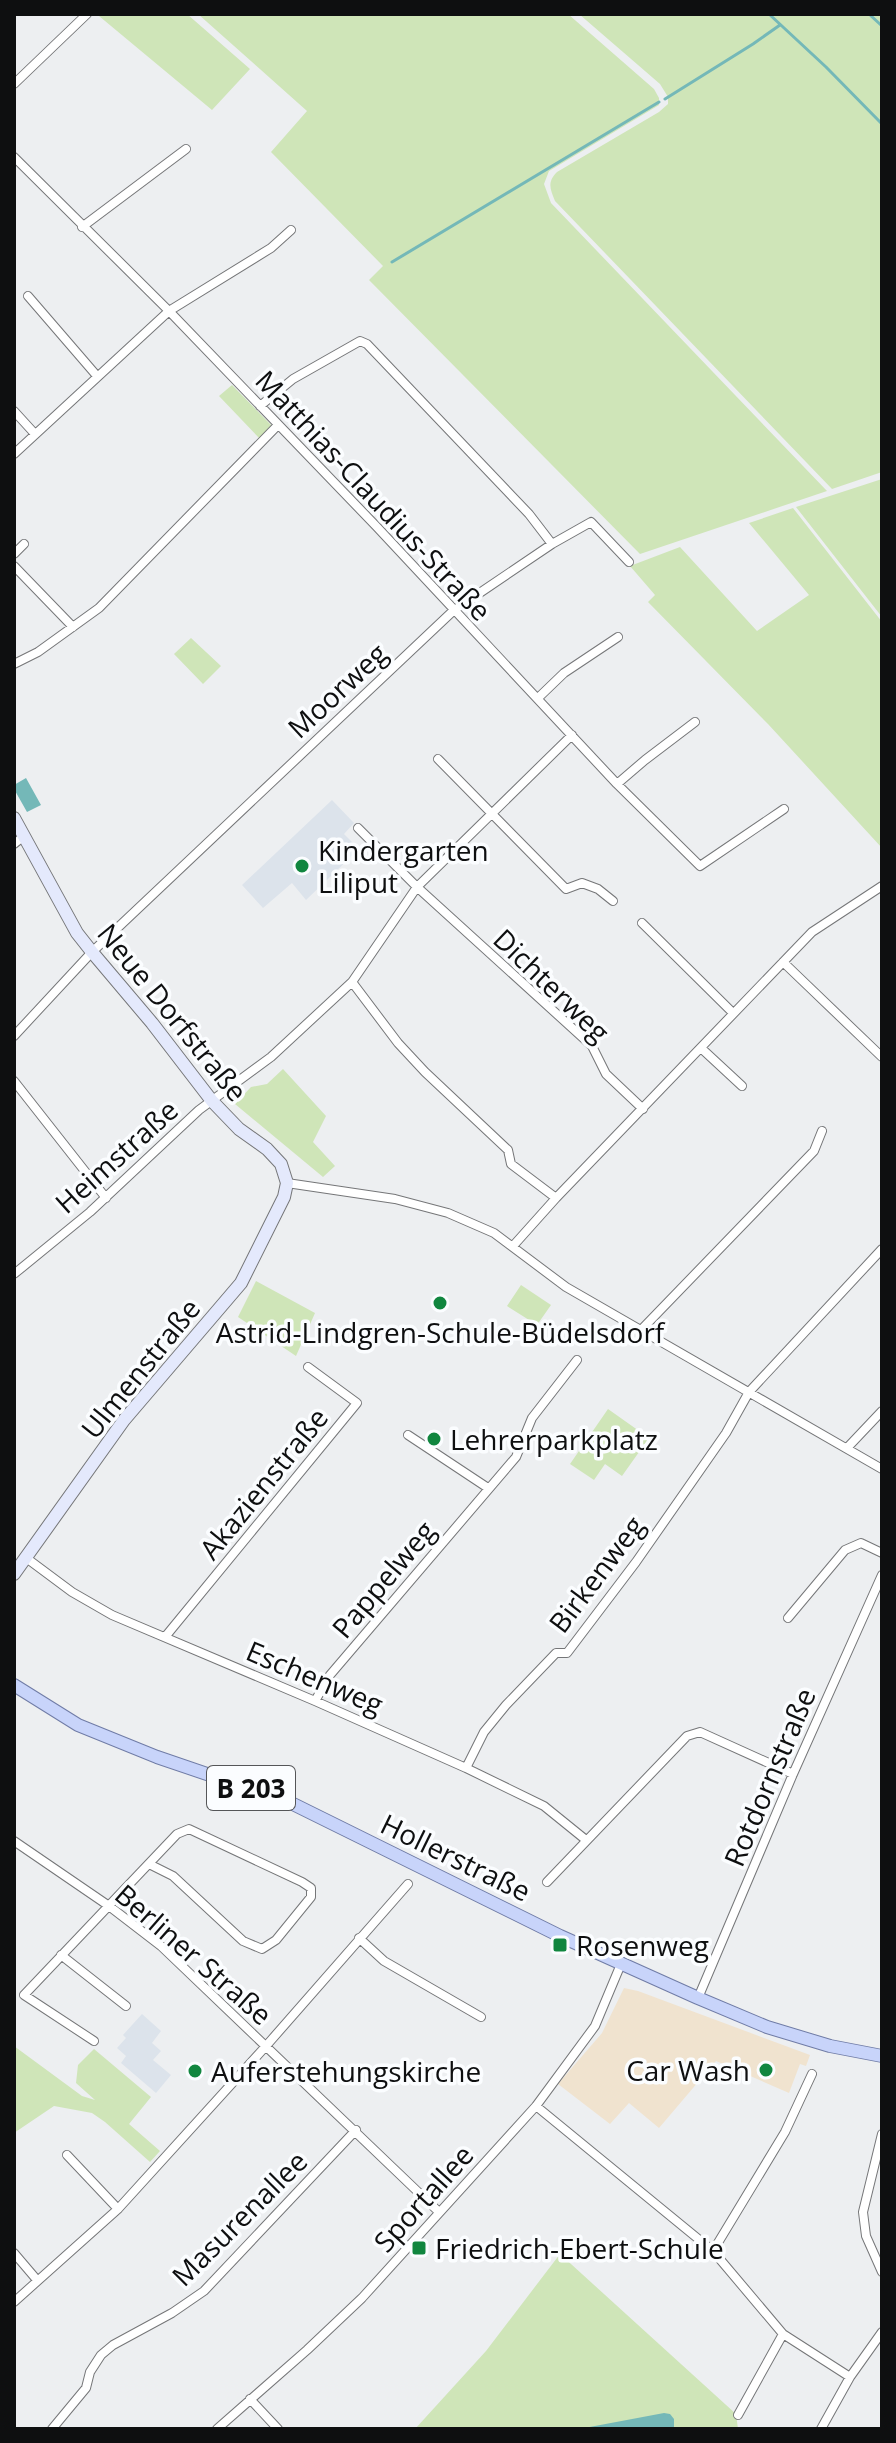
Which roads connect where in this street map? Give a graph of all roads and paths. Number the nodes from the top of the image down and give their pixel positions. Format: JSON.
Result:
{"nodes":[{"id":1,"x":87,"y":14,"type":"edge"},
{"id":2,"x":14,"y":84,"type":"edge"},
{"id":3,"x":186,"y":149,"type":"dead end"},
{"id":4,"x":14,"y":157,"type":"edge"},
{"id":5,"x":82,"y":227,"type":"junction"},
{"id":6,"x":291,"y":230,"type":"dead end"},
{"id":7,"x":28,"y":296,"type":"dead end"},
{"id":8,"x":169,"y":311,"type":"junction"},
{"id":9,"x":97,"y":376,"type":"junction"},
{"id":10,"x":260,"y":406,"type":"junction"},
{"id":11,"x":14,"y":411,"type":"edge"},
{"id":12,"x":278,"y":425,"type":"junction"},
{"id":13,"x":35,"y":434,"type":"junction"},
{"id":14,"x":14,"y":454,"type":"edge"},
{"id":15,"x":24,"y":544,"type":"dead end"},
{"id":16,"x":552,"y":544,"type":"junction"},
{"id":17,"x":14,"y":554,"type":"edge"},
{"id":18,"x":629,"y":562,"type":"dead end"},
{"id":19,"x":14,"y":566,"type":"edge"},
{"id":20,"x":453,"y":611,"type":"junction"},
{"id":21,"x":73,"y":627,"type":"junction"},
{"id":22,"x":618,"y":637,"type":"dead end"},
{"id":23,"x":14,"y":664,"type":"edge"},
{"id":24,"x":538,"y":698,"type":"junction"},
{"id":25,"x":695,"y":722,"type":"dead end"},
{"id":26,"x":572,"y":735,"type":"junction"},
{"id":27,"x":438,"y":759,"type":"dead end"},
{"id":28,"x":617,"y":784,"type":"junction"},
{"id":29,"x":784,"y":809,"type":"dead end"},
{"id":30,"x":491,"y":813,"type":"junction"},
{"id":31,"x":14,"y":818,"type":"edge"},
{"id":32,"x":358,"y":828,"type":"dead end"},
{"id":33,"x":19,"y":840,"type":"edge"},
{"id":34,"x":882,"y":886,"type":"edge"},
{"id":35,"x":417,"y":887,"type":"junction"},
{"id":36,"x":613,"y":901,"type":"dead end"},
{"id":37,"x":642,"y":923,"type":"dead end"},
{"id":38,"x":92,"y":952,"type":"junction"},
{"id":39,"x":783,"y":962,"type":"junction"},
{"id":40,"x":352,"y":982,"type":"junction"},
{"id":41,"x":733,"y":1013,"type":"junction"},
{"id":42,"x":14,"y":1036,"type":"edge"},
{"id":43,"x":701,"y":1048,"type":"junction"},
{"id":44,"x":882,"y":1057,"type":"edge"},
{"id":45,"x":14,"y":1081,"type":"edge"},
{"id":46,"x":742,"y":1086,"type":"dead end"},
{"id":47,"x":212,"y":1101,"type":"junction"},
{"id":48,"x":643,"y":1109,"type":"junction"},
{"id":49,"x":822,"y":1131,"type":"dead end"},
{"id":50,"x":287,"y":1183,"type":"junction"},
{"id":51,"x":106,"y":1198,"type":"junction"},
{"id":52,"x":556,"y":1198,"type":"junction"},
{"id":53,"x":513,"y":1246,"type":"junction"},
{"id":54,"x":882,"y":1249,"type":"edge"},
{"id":55,"x":14,"y":1274,"type":"edge"},
{"id":56,"x":641,"y":1330,"type":"junction"},
{"id":57,"x":577,"y":1360,"type":"dead end"},
{"id":58,"x":308,"y":1367,"type":"dead end"},
{"id":59,"x":749,"y":1392,"type":"junction"},
{"id":60,"x":882,"y":1411,"type":"edge"},
{"id":61,"x":408,"y":1435,"type":"dead end"},
{"id":62,"x":847,"y":1448,"type":"junction"},
{"id":63,"x":882,"y":1469,"type":"edge"},
{"id":64,"x":488,"y":1488,"type":"junction"},
{"id":65,"x":882,"y":1553,"type":"edge"},
{"id":66,"x":25,"y":1557,"type":"junction"},
{"id":67,"x":14,"y":1574,"type":"edge"},
{"id":68,"x":882,"y":1575,"type":"edge"},
{"id":69,"x":788,"y":1618,"type":"dead end"},
{"id":70,"x":165,"y":1637,"type":"junction"},
{"id":71,"x":14,"y":1685,"type":"edge"},
{"id":72,"x":315,"y":1701,"type":"junction"},
{"id":73,"x":466,"y":1768,"type":"junction"},
{"id":74,"x":793,"y":1774,"type":"junction"},
{"id":75,"x":586,"y":1840,"type":"junction"},
{"id":76,"x":14,"y":1841,"type":"edge"},
{"id":77,"x":149,"y":1864,"type":"junction"},
{"id":78,"x":547,"y":1882,"type":"dead end"},
{"id":79,"x":408,"y":1884,"type":"dead end"},
{"id":80,"x":109,"y":1906,"type":"junction"},
{"id":81,"x":359,"y":1938,"type":"junction"},
{"id":82,"x":61,"y":1955,"type":"junction"},
{"id":83,"x":621,"y":1964,"type":"junction"},
{"id":84,"x":698,"y":1998,"type":"junction"},
{"id":85,"x":126,"y":2006,"type":"dead end"},
{"id":86,"x":481,"y":2017,"type":"dead end"},
{"id":87,"x":94,"y":2041,"type":"dead end"},
{"id":88,"x":266,"y":2046,"type":"junction"},
{"id":89,"x":882,"y":2056,"type":"edge"},
{"id":90,"x":812,"y":2074,"type":"dead end"},
{"id":91,"x":536,"y":2106,"type":"junction"},
{"id":92,"x":356,"y":2130,"type":"junction"},
{"id":93,"x":882,"y":2134,"type":"edge"},
{"id":94,"x":67,"y":2155,"type":"dead end"},
{"id":95,"x":118,"y":2209,"type":"junction"},
{"id":96,"x":439,"y":2212,"type":"junction"},
{"id":97,"x":713,"y":2251,"type":"junction"},
{"id":98,"x":14,"y":2253,"type":"edge"},
{"id":99,"x":882,"y":2272,"type":"edge"},
{"id":100,"x":37,"y":2280,"type":"junction"},
{"id":101,"x":14,"y":2302,"type":"edge"},
{"id":102,"x":882,"y":2332,"type":"edge"},
{"id":103,"x":783,"y":2334,"type":"junction"},
{"id":104,"x":850,"y":2377,"type":"junction"},
{"id":105,"x":250,"y":2399,"type":"junction"},
{"id":106,"x":738,"y":2415,"type":"dead end"},
{"id":107,"x":823,"y":2428,"type":"edge"},
{"id":108,"x":52,"y":2429,"type":"edge"},
{"id":109,"x":217,"y":2429,"type":"edge"},
{"id":110,"x":278,"y":2429,"type":"edge"}],
"edges":[{"from":1,"to":2,"type":"street"},
{"from":3,"to":5,"type":"street"},
{"from":4,"to":5,"type":"street","name":"Matthias-Claudius-Straße"},
{"from":5,"to":8,"type":"street","name":"Matthias-Claudius-Straße"},
{"from":6,"to":8,"type":"street"},
{"from":7,"to":9,"type":"street"},
{"from":8,"to":9,"type":"street"},
{"from":8,"to":10,"type":"street","name":"Matthias-Claudius-Straße"},
{"from":9,"to":13,"type":"street"},
{"from":10,"to":12,"type":"street","name":"Matthias-Claudius-Straße"},
{"from":10,"to":16,"type":"street"},
{"from":11,"to":13,"type":"street"},
{"from":12,"to":20,"type":"street","name":"Matthias-Claudius-Straße"},
{"from":12,"to":21,"type":"street"},
{"from":13,"to":14,"type":"street"},
{"from":15,"to":17,"type":"street"},
{"from":16,"to":18,"type":"street","name":"Moorweg"},
{"from":16,"to":20,"type":"street","name":"Moorweg"},
{"from":19,"to":21,"type":"street"},
{"from":20,"to":24,"type":"street","name":"Matthias-Claudius-Straße"},
{"from":20,"to":38,"type":"street","name":"Moorweg"},
{"from":21,"to":23,"type":"street"},
{"from":22,"to":24,"type":"street"},
{"from":24,"to":26,"type":"street","name":"Matthias-Claudius-Straße"},
{"from":25,"to":28,"type":"street"},
{"from":26,"to":28,"type":"street","name":"Matthias-Claudius-Straße"},
{"from":26,"to":30,"type":"street","name":"Heimstraße"},
{"from":27,"to":30,"type":"street"},
{"from":28,"to":29,"type":"street","name":"Matthias-Claudius-Straße"},
{"from":30,"to":35,"type":"street","name":"Heimstraße"},
{"from":30,"to":36,"type":"street"},
{"from":31,"to":33,"type":"street","name":"Neue Dorfstraße"},
{"from":32,"to":35,"type":"street","name":"Dichterweg"},
{"from":33,"to":38,"type":"street","name":"Neue Dorfstraße"},
{"from":34,"to":39,"type":"street"},
{"from":35,"to":40,"type":"street","name":"Heimstraße"},
{"from":35,"to":48,"type":"street","name":"Dichterweg"},
{"from":37,"to":41,"type":"street"},
{"from":38,"to":42,"type":"street","name":"Moorweg"},
{"from":38,"to":47,"type":"street","name":"Neue Dorfstraße"},
{"from":39,"to":41,"type":"street"},
{"from":39,"to":44,"type":"street"},
{"from":40,"to":47,"type":"street","name":"Heimstraße"},
{"from":40,"to":52,"type":"street"},
{"from":41,"to":43,"type":"street"},
{"from":43,"to":46,"type":"street"},
{"from":43,"to":48,"type":"street"},
{"from":45,"to":51,"type":"street"},
{"from":47,"to":50,"type":"street","name":"Neue Dorfstraße"},
{"from":47,"to":51,"type":"street","name":"Heimstraße"},
{"from":48,"to":52,"type":"street"},
{"from":49,"to":56,"type":"street"},
{"from":50,"to":53,"type":"street"},
{"from":50,"to":66,"type":"street","name":"Ulmenstraße"},
{"from":51,"to":55,"type":"street","name":"Heimstraße"},
{"from":52,"to":53,"type":"street"},
{"from":53,"to":56,"type":"street"},
{"from":54,"to":59,"type":"street","name":"Birkenweg"},
{"from":56,"to":59,"type":"street"},
{"from":57,"to":64,"type":"street","name":"Pappelweg"},
{"from":58,"to":70,"type":"street","name":"Akazienstraße"},
{"from":59,"to":62,"type":"street"},
{"from":59,"to":73,"type":"street","name":"Birkenweg"},
{"from":60,"to":62,"type":"street"},
{"from":61,"to":64,"type":"street"},
{"from":62,"to":63,"type":"street"},
{"from":64,"to":72,"type":"street","name":"Pappelweg"},
{"from":65,"to":69,"type":"street"},
{"from":66,"to":67,"type":"street","name":"Ulmenstraße"},
{"from":66,"to":70,"type":"street","name":"Eschenweg"},
{"from":68,"to":74,"type":"street","name":"Rotdornstraße"},
{"from":70,"to":72,"type":"street","name":"Eschenweg"},
{"from":71,"to":83,"type":"main road","name":"Hollerstraße","number":"B 203"},
{"from":72,"to":73,"type":"street","name":"Eschenweg"},
{"from":73,"to":75,"type":"street","name":"Eschenweg"},
{"from":74,"to":75,"type":"street"},
{"from":74,"to":84,"type":"street","name":"Rotdornstraße"},
{"from":75,"to":78,"type":"street"},
{"from":76,"to":80,"type":"street","name":"Berliner Straße"},
{"from":77,"to":77,"type":"street"},
{"from":77,"to":80,"type":"street"},
{"from":79,"to":81,"type":"street"},
{"from":80,"to":82,"type":"street"},
{"from":80,"to":88,"type":"street","name":"Berliner Straße"},
{"from":81,"to":86,"type":"street"},
{"from":81,"to":88,"type":"street"},
{"from":82,"to":85,"type":"street"},
{"from":82,"to":87,"type":"street"},
{"from":83,"to":84,"type":"main road","name":"Hollerstraße","number":"B 203"},
{"from":83,"to":91,"type":"street","name":"Sportallee"},
{"from":84,"to":89,"type":"main road","name":"Hollerstraße","number":"B 203"},
{"from":88,"to":92,"type":"street","name":"Berliner Straße"},
{"from":88,"to":95,"type":"street"},
{"from":90,"to":97,"type":"street"},
{"from":91,"to":96,"type":"street","name":"Sportallee"},
{"from":91,"to":97,"type":"street"},
{"from":92,"to":96,"type":"street","name":"Berliner Straße"},
{"from":92,"to":108,"type":"street","name":"Masurenallee"},
{"from":93,"to":99,"type":"street"},
{"from":94,"to":95,"type":"street"},
{"from":95,"to":100,"type":"street"},
{"from":96,"to":105,"type":"street","name":"Sportallee"},
{"from":97,"to":103,"type":"street"},
{"from":98,"to":100,"type":"street"},
{"from":100,"to":101,"type":"street"},
{"from":102,"to":104,"type":"street"},
{"from":103,"to":104,"type":"street"},
{"from":103,"to":106,"type":"street"},
{"from":104,"to":107,"type":"street"},
{"from":105,"to":109,"type":"street","name":"Sportallee"},
{"from":105,"to":110,"type":"street"}]}
